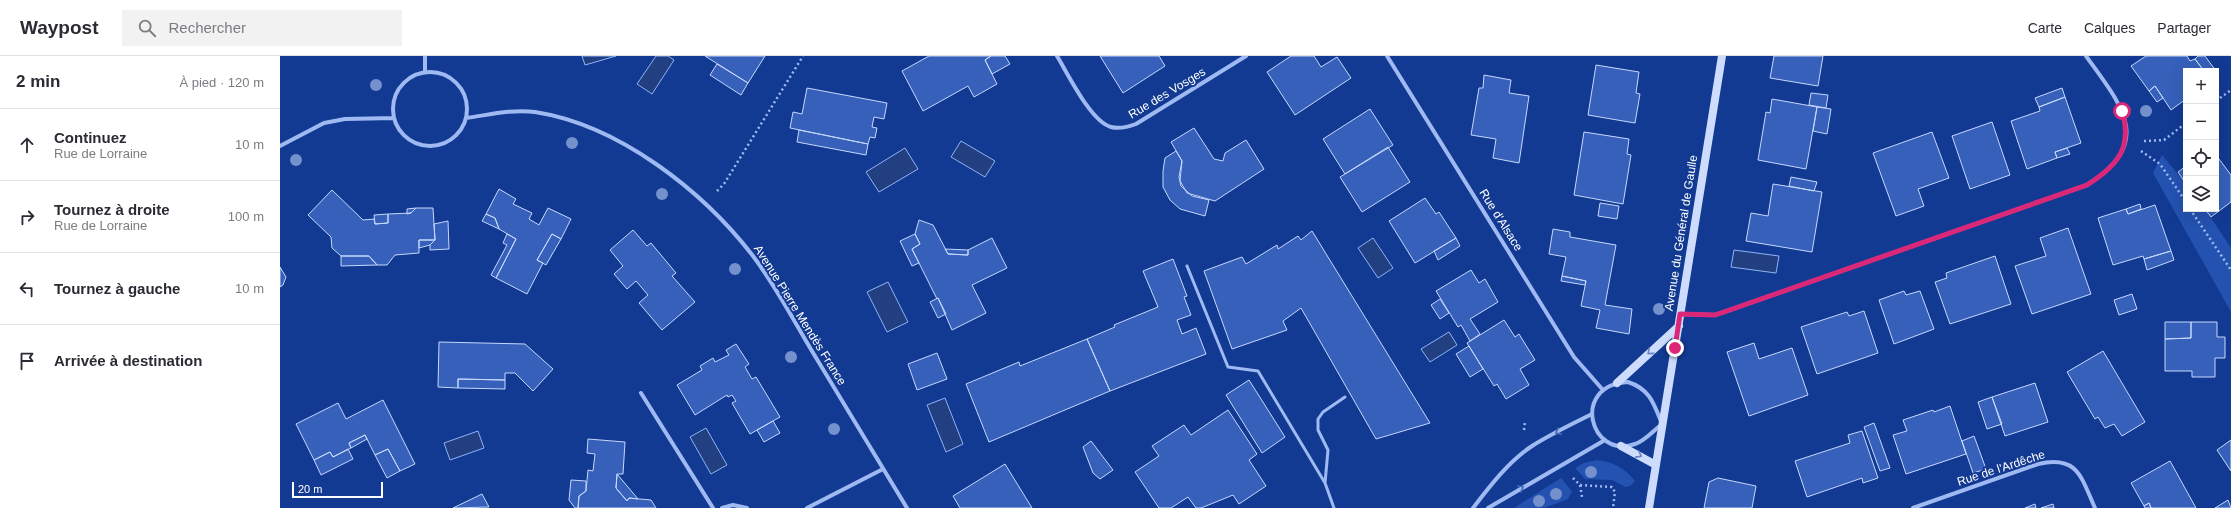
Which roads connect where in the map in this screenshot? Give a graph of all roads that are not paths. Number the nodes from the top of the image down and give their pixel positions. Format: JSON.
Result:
{"nodes":[{"id":1,"x":425,"y":56,"type":"edge"},
{"id":2,"x":1057,"y":56,"type":"edge"},
{"id":3,"x":1246,"y":56,"type":"edge"},
{"id":4,"x":1387,"y":56,"type":"edge"},
{"id":5,"x":1722,"y":56,"type":"edge"},
{"id":6,"x":2086,"y":56,"type":"edge"},
{"id":7,"x":425,"y":72,"type":"junction"},
{"id":8,"x":394,"y":118,"type":"junction"},
{"id":9,"x":466,"y":118,"type":"junction"},
{"id":10,"x":280,"y":146,"type":"edge"},
{"id":11,"x":1187,"y":266,"type":"dead end"},
{"id":12,"x":1680,"y":314,"type":"junction"},
{"id":13,"x":1679,"y":326,"type":"junction"},
{"id":14,"x":1617,"y":383,"type":"junction"},
{"id":15,"x":1603,"y":390,"type":"junction"},
{"id":16,"x":641,"y":393,"type":"dead end"},
{"id":17,"x":1345,"y":397,"type":"dead end"},
{"id":18,"x":1592,"y":414,"type":"junction"},
{"id":19,"x":1662,"y":424,"type":"junction"},
{"id":20,"x":1605,"y":440,"type":"junction"},
{"id":21,"x":1621,"y":446,"type":"junction"},
{"id":22,"x":1656,"y":465,"type":"junction"},
{"id":23,"x":883,"y":469,"type":"junction"},
{"id":24,"x":1325,"y":482,"type":"junction"},
{"id":25,"x":713,"y":508,"type":"edge"},
{"id":26,"x":722,"y":508,"type":"edge"},
{"id":27,"x":747,"y":508,"type":"edge"},
{"id":28,"x":807,"y":508,"type":"edge"},
{"id":29,"x":907,"y":508,"type":"edge"},
{"id":30,"x":1334,"y":508,"type":"edge"},
{"id":31,"x":1473,"y":508,"type":"edge"},
{"id":32,"x":1488,"y":508,"type":"edge"},
{"id":33,"x":1649,"y":508,"type":"edge"},
{"id":34,"x":1912,"y":508,"type":"edge"},
{"id":35,"x":2095,"y":508,"type":"edge"}],
"edges":[{"from":1,"to":7,"type":"street"},
{"from":2,"to":3,"type":"street","name":"Rue des Vosges"},
{"from":4,"to":15,"type":"street","name":"Rue d'Alsace"},
{"from":5,"to":12,"type":"street","name":"Avenue du Général de Gaulle"},
{"from":6,"to":12,"type":"street"},
{"from":7,"to":8,"type":"street"},
{"from":7,"to":9,"type":"street"},
{"from":8,"to":9,"type":"street"},
{"from":8,"to":10,"type":"street"},
{"from":9,"to":23,"type":"street","name":"Avenue Pierre Mendès France"},
{"from":11,"to":24,"type":"lane"},
{"from":12,"to":13,"type":"street","name":"Avenue du Général de Gaulle"},
{"from":13,"to":14,"type":"street","one_way":true},
{"from":13,"to":19,"type":"street","name":"Avenue du Général de Gaulle"},
{"from":14,"to":15,"type":"street"},
{"from":14,"to":19,"type":"street"},
{"from":15,"to":18,"type":"street"},
{"from":16,"to":25,"type":"street"},
{"from":17,"to":24,"type":"lane"},
{"from":18,"to":20,"type":"street"},
{"from":18,"to":31,"type":"street","one_way":true},
{"from":19,"to":21,"type":"street"},
{"from":19,"to":22,"type":"street","name":"Avenue du Général de Gaulle"},
{"from":20,"to":21,"type":"street"},
{"from":32,"to":20,"type":"street","one_way":true},
{"from":21,"to":22,"type":"street","one_way":true},
{"from":22,"to":33,"type":"street","name":"Avenue du Général de Gaulle"},
{"from":23,"to":28,"type":"street"},
{"from":23,"to":29,"type":"street","name":"Avenue Pierre Mendès France"},
{"from":24,"to":30,"type":"lane"},
{"from":26,"to":27,"type":"street"},
{"from":34,"to":35,"type":"street","name":"Rue de l'Ardêche"}]}
